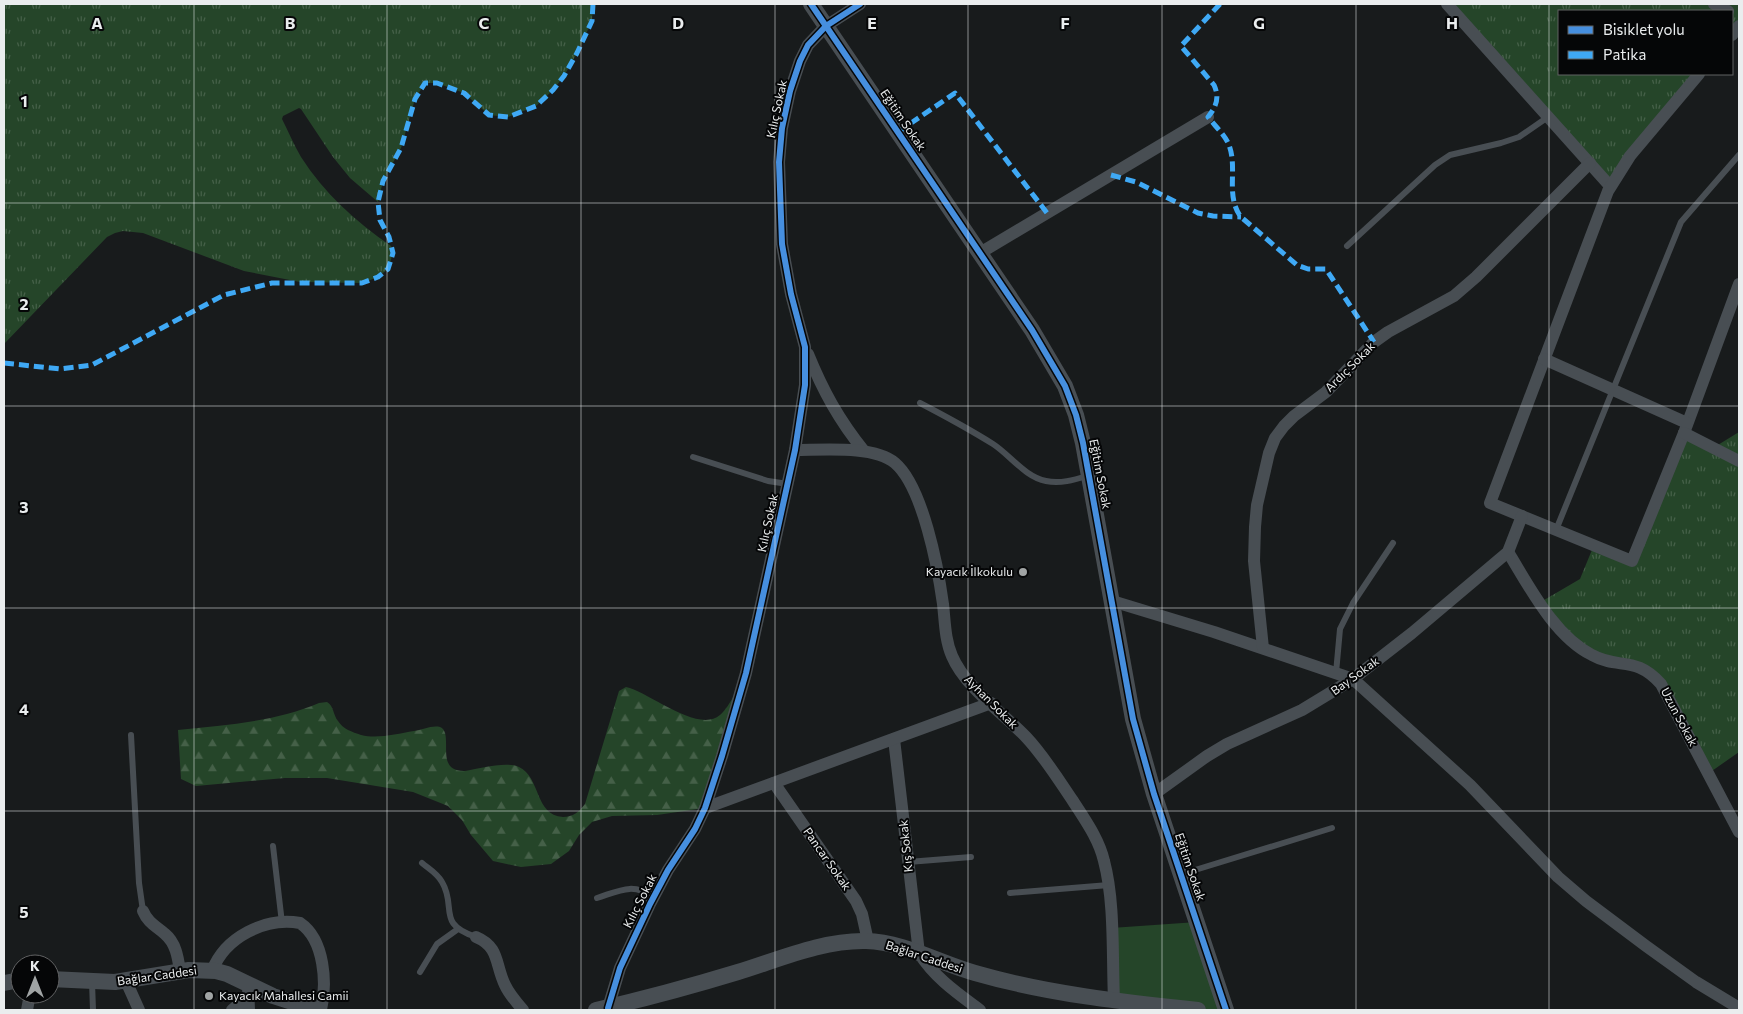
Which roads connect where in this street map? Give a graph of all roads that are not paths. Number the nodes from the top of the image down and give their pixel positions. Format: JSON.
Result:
{"nodes":[{"id":1,"x":811,"y":4,"type":"edge"},
{"id":2,"x":860,"y":4,"type":"edge"},
{"id":3,"x":1447,"y":4,"type":"edge"},
{"id":4,"x":1714,"y":4,"type":"edge"},
{"id":5,"x":1726,"y":10,"type":"edge"},
{"id":6,"x":826,"y":26,"type":"junction"},
{"id":7,"x":1698,"y":75,"type":"edge"},
{"id":8,"x":1208,"y":117,"type":"dead end"},
{"id":9,"x":1548,"y":117,"type":"junction"},
{"id":10,"x":1739,"y":155,"type":"edge"},
{"id":11,"x":1590,"y":164,"type":"junction"},
{"id":12,"x":1610,"y":186,"type":"junction"},
{"id":13,"x":1347,"y":246,"type":"dead end"},
{"id":14,"x":980,"y":253,"type":"junction"},
{"id":15,"x":1739,"y":284,"type":"edge"},
{"id":16,"x":805,"y":347,"type":"junction"},
{"id":17,"x":1544,"y":360,"type":"junction"},
{"id":18,"x":1613,"y":390,"type":"junction"},
{"id":19,"x":920,"y":403,"type":"dead end"},
{"id":20,"x":1686,"y":428,"type":"junction"},
{"id":21,"x":795,"y":450,"type":"junction"},
{"id":22,"x":864,"y":451,"type":"junction"},
{"id":23,"x":693,"y":457,"type":"dead end"},
{"id":24,"x":1739,"y":461,"type":"edge"},
{"id":25,"x":1089,"y":475,"type":"junction"},
{"id":26,"x":788,"y":484,"type":"junction"},
{"id":27,"x":1522,"y":516,"type":"junction"},
{"id":28,"x":1556,"y":530,"type":"junction"},
{"id":29,"x":1393,"y":543,"type":"dead end"},
{"id":30,"x":1508,"y":552,"type":"junction"},
{"id":31,"x":1112,"y":601,"type":"junction"},
{"id":32,"x":1263,"y":648,"type":"junction"},
{"id":33,"x":1336,"y":673,"type":"junction"},
{"id":34,"x":1353,"y":679,"type":"junction"},
{"id":35,"x":991,"y":703,"type":"junction"},
{"id":36,"x":131,"y":735,"type":"dead end"},
{"id":37,"x":894,"y":738,"type":"junction"},
{"id":38,"x":774,"y":782,"type":"junction"},
{"id":39,"x":1154,"y":794,"type":"junction"},
{"id":40,"x":705,"y":808,"type":"junction"},
{"id":41,"x":1332,"y":828,"type":"dead end"},
{"id":42,"x":1739,"y":832,"type":"edge"},
{"id":43,"x":273,"y":846,"type":"dead end"},
{"id":44,"x":971,"y":858,"type":"dead end"},
{"id":45,"x":908,"y":862,"type":"junction"},
{"id":46,"x":422,"y":864,"type":"dead end"},
{"id":47,"x":1181,"y":874,"type":"junction"},
{"id":48,"x":1109,"y":885,"type":"junction"},
{"id":49,"x":1010,"y":892,"type":"dead end"},
{"id":50,"x":653,"y":897,"type":"junction"},
{"id":51,"x":597,"y":898,"type":"dead end"},
{"id":52,"x":143,"y":911,"type":"joint"},
{"id":53,"x":282,"y":924,"type":"junction"},
{"id":54,"x":458,"y":930,"type":"junction"},
{"id":55,"x":476,"y":937,"type":"joint"},
{"id":56,"x":868,"y":941,"type":"junction"},
{"id":57,"x":919,"y":953,"type":"junction"},
{"id":58,"x":180,"y":971,"type":"junction"},
{"id":59,"x":212,"y":971,"type":"junction"},
{"id":60,"x":420,"y":972,"type":"dead end"},
{"id":61,"x":60,"y":980,"type":"edge"},
{"id":62,"x":126,"y":981,"type":"junction"},
{"id":63,"x":92,"y":982,"type":"junction"},
{"id":64,"x":248,"y":999,"type":"edge"},
{"id":65,"x":1114,"y":1000,"type":"junction"},
{"id":66,"x":1739,"y":1008,"type":"edge"},
{"id":67,"x":602,"y":1009,"type":"edge"},
{"id":68,"x":93,"y":1010,"type":"edge"},
{"id":69,"x":138,"y":1010,"type":"edge"},
{"id":70,"x":232,"y":1010,"type":"edge"},
{"id":71,"x":317,"y":1010,"type":"edge"},
{"id":72,"x":321,"y":1010,"type":"edge"},
{"id":73,"x":523,"y":1010,"type":"edge"},
{"id":74,"x":980,"y":1010,"type":"edge"},
{"id":75,"x":1198,"y":1010,"type":"edge"},
{"id":76,"x":1226,"y":1010,"type":"edge"}],
"edges":[{"from":1,"to":6,"type":"street","name":"Eğitim Sokak"},
{"from":2,"to":6,"type":"street","name":"Kılıç Sokak"},
{"from":3,"to":9,"type":"street"},
{"from":4,"to":5,"type":"street"},
{"from":6,"to":14,"type":"street","name":"Eğitim Sokak"},
{"from":6,"to":16,"type":"street","name":"Kılıç Sokak"},
{"from":7,"to":12,"type":"street"},
{"from":8,"to":14,"type":"street"},
{"from":9,"to":11,"type":"street"},
{"from":9,"to":13,"type":"lane"},
{"from":10,"to":18,"type":"lane"},
{"from":11,"to":12,"type":"street"},
{"from":11,"to":32,"type":"street","name":"Ardıç Sokak"},
{"from":12,"to":17,"type":"street"},
{"from":14,"to":25,"type":"street","name":"Eğitim Sokak"},
{"from":15,"to":20,"type":"street"},
{"from":16,"to":21,"type":"street","name":"Kılıç Sokak"},
{"from":16,"to":22,"type":"street"},
{"from":17,"to":18,"type":"street"},
{"from":17,"to":27,"type":"street"},
{"from":18,"to":20,"type":"street"},
{"from":18,"to":28,"type":"lane"},
{"from":19,"to":25,"type":"lane"},
{"from":20,"to":24,"type":"street"},
{"from":20,"to":28,"type":"street"},
{"from":21,"to":22,"type":"street","name":"Ayhan Sokak"},
{"from":21,"to":26,"type":"street","name":"Kılıç Sokak"},
{"from":22,"to":35,"type":"street","name":"Ayhan Sokak"},
{"from":23,"to":26,"type":"lane"},
{"from":25,"to":31,"type":"street","name":"Eğitim Sokak"},
{"from":26,"to":40,"type":"street","name":"Kılıç Sokak"},
{"from":27,"to":28,"type":"street"},
{"from":27,"to":30,"type":"street","name":"Bay Sokak"},
{"from":29,"to":33,"type":"lane"},
{"from":30,"to":34,"type":"street","name":"Bay Sokak"},
{"from":30,"to":42,"type":"street","name":"Uzun Sokak"},
{"from":31,"to":32,"type":"street"},
{"from":31,"to":39,"type":"street","name":"Eğitim Sokak"},
{"from":32,"to":33,"type":"street"},
{"from":33,"to":34,"type":"street"},
{"from":34,"to":39,"type":"street","name":"Bay Sokak"},
{"from":34,"to":66,"type":"street"},
{"from":35,"to":37,"type":"street"},
{"from":35,"to":48,"type":"street","name":"Ayhan Sokak"},
{"from":36,"to":52,"type":"lane"},
{"from":37,"to":38,"type":"street"},
{"from":37,"to":45,"type":"street","name":"Kış Sokak"},
{"from":38,"to":40,"type":"street"},
{"from":38,"to":56,"type":"street","name":"Pancar Sokak"},
{"from":39,"to":47,"type":"street","name":"Eğitim Sokak"},
{"from":40,"to":50,"type":"street","name":"Kılıç Sokak"},
{"from":41,"to":47,"type":"lane"},
{"from":43,"to":53,"type":"lane"},
{"from":44,"to":45,"type":"lane"},
{"from":45,"to":57,"type":"street","name":"Kış Sokak"},
{"from":46,"to":54,"type":"lane"},
{"from":47,"to":76,"type":"street","name":"Eğitim Sokak"},
{"from":48,"to":49,"type":"lane"},
{"from":48,"to":65,"type":"street","name":"Ayhan Sokak"},
{"from":50,"to":51,"type":"lane"},
{"from":50,"to":67,"type":"street","name":"Kılıç Sokak"},
{"from":52,"to":58,"type":"street"},
{"from":53,"to":59,"type":"street"},
{"from":53,"to":72,"type":"street"},
{"from":54,"to":55,"type":"lane"},
{"from":54,"to":60,"type":"lane"},
{"from":55,"to":73,"type":"street"},
{"from":56,"to":57,"type":"street","name":"Bağlar Caddesi"},
{"from":56,"to":67,"type":"street","name":"Bağlar Caddesi"},
{"from":57,"to":65,"type":"street","name":"Bağlar Caddesi"},
{"from":57,"to":74,"type":"street"},
{"from":58,"to":59,"type":"street","name":"Bağlar Caddesi"},
{"from":58,"to":62,"type":"street","name":"Bağlar Caddesi"},
{"from":59,"to":64,"type":"street","name":"Bağlar Caddesi"},
{"from":61,"to":63,"type":"street","name":"Bağlar Caddesi"},
{"from":62,"to":63,"type":"street","name":"Bağlar Caddesi"},
{"from":62,"to":69,"type":"street"},
{"from":63,"to":68,"type":"lane"},
{"from":64,"to":70,"type":"street"},
{"from":64,"to":71,"type":"street","name":"Bağlar Caddesi"},
{"from":65,"to":75,"type":"street","name":"Bağlar Caddesi"}]}
